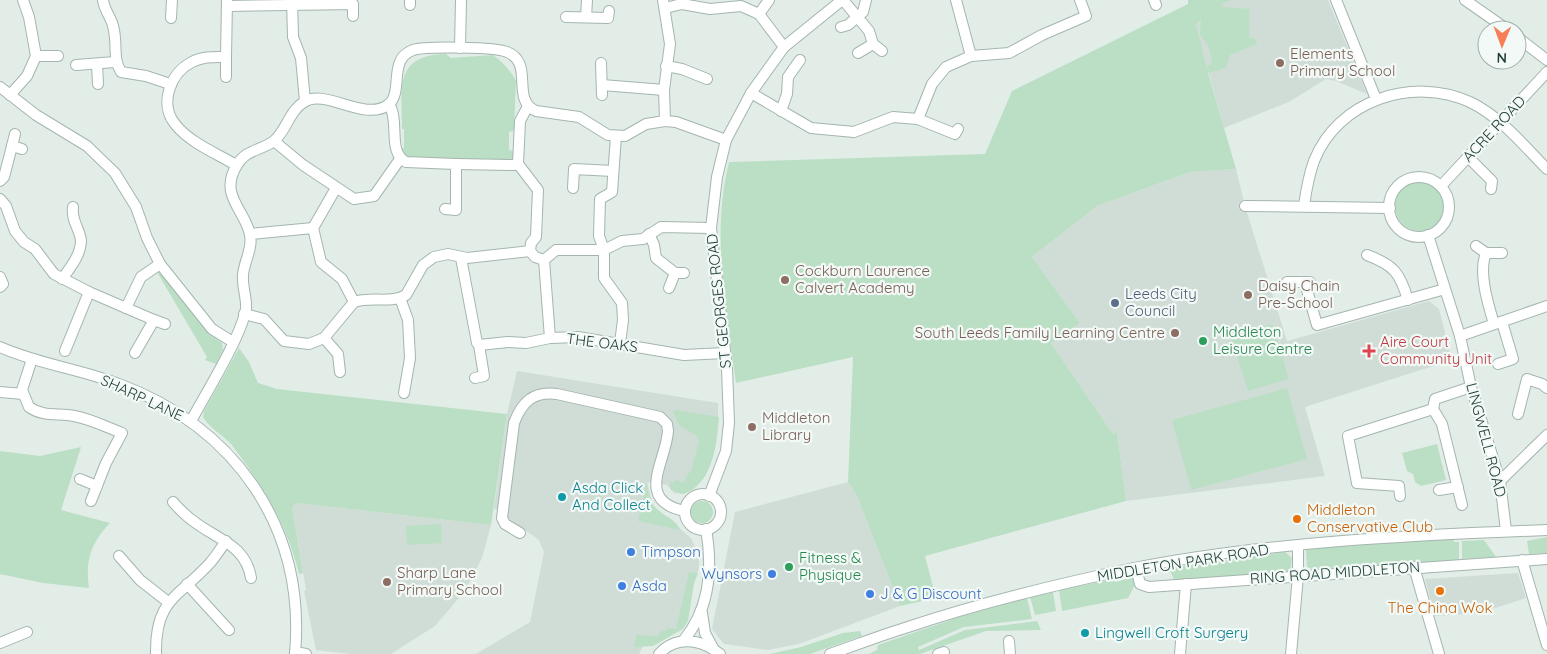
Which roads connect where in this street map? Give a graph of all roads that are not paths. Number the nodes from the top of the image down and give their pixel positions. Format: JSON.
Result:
{"nodes":[{"id":1,"x":18,"y":0,"type":"edge"},
{"id":2,"x":23,"y":0,"type":"edge"},
{"id":3,"x":103,"y":0,"type":"edge"},
{"id":4,"x":172,"y":0,"type":"edge"},
{"id":5,"x":461,"y":0,"type":"edge"},
{"id":6,"x":586,"y":0,"type":"edge"},
{"id":7,"x":768,"y":0,"type":"edge"},
{"id":8,"x":843,"y":0,"type":"edge"},
{"id":9,"x":866,"y":0,"type":"edge"},
{"id":10,"x":956,"y":0,"type":"edge"},
{"id":11,"x":1080,"y":0,"type":"edge"},
{"id":12,"x":1336,"y":0,"type":"edge"},
{"id":13,"x":1465,"y":0,"type":"edge"},
{"id":14,"x":13,"y":1,"type":"edge"},
{"id":15,"x":353,"y":2,"type":"edge"},
{"id":16,"x":227,"y":3,"type":"edge"},
{"id":17,"x":292,"y":3,"type":"edge"},
{"id":18,"x":664,"y":4,"type":"edge"},
{"id":19,"x":609,"y":11,"type":"dead end"},
{"id":20,"x":759,"y":14,"type":"junction"},
{"id":21,"x":353,"y":16,"type":"dead end"},
{"id":22,"x":566,"y":17,"type":"dead end"},
{"id":23,"x":857,"y":17,"type":"junction"},
{"id":24,"x":171,"y":18,"type":"dead end"},
{"id":25,"x":586,"y":18,"type":"junction"},
{"id":26,"x":1494,"y":20,"type":"edge"},
{"id":27,"x":841,"y":26,"type":"dead end"},
{"id":28,"x":873,"y":44,"type":"junction"},
{"id":29,"x":1527,"y":45,"type":"edge"},
{"id":30,"x":784,"y":47,"type":"junction"},
{"id":31,"x":460,"y":48,"type":"junction"},
{"id":32,"x":882,"y":51,"type":"dead end"},
{"id":33,"x":858,"y":53,"type":"dead end"},
{"id":34,"x":36,"y":56,"type":"junction"},
{"id":35,"x":58,"y":56,"type":"dead end"},
{"id":36,"x":971,"y":56,"type":"junction"},
{"id":37,"x":226,"y":57,"type":"junction"},
{"id":38,"x":800,"y":60,"type":"dead end"},
{"id":39,"x":1547,"y":60,"type":"edge"},
{"id":40,"x":115,"y":62,"type":"junction"},
{"id":41,"x":601,"y":62,"type":"dead end"},
{"id":42,"x":97,"y":64,"type":"junction"},
{"id":43,"x":76,"y":65,"type":"dead end"},
{"id":44,"x":666,"y":66,"type":"junction"},
{"id":45,"x":1547,"y":72,"type":"edge"},
{"id":46,"x":693,"y":74,"type":"junction"},
{"id":47,"x":226,"y":77,"type":"dead end"},
{"id":48,"x":707,"y":79,"type":"dead end"},
{"id":49,"x":98,"y":84,"type":"dead end"},
{"id":50,"x":170,"y":84,"type":"junction"},
{"id":51,"x":690,"y":84,"type":"dead end"},
{"id":52,"x":0,"y":87,"type":"edge"},
{"id":53,"x":664,"y":90,"type":"junction"},
{"id":54,"x":751,"y":93,"type":"junction"},
{"id":55,"x":10,"y":95,"type":"junction"},
{"id":56,"x":1376,"y":99,"type":"junction"},
{"id":57,"x":305,"y":101,"type":"junction"},
{"id":58,"x":388,"y":104,"type":"junction"},
{"id":59,"x":528,"y":106,"type":"junction"},
{"id":60,"x":781,"y":111,"type":"junction"},
{"id":61,"x":918,"y":119,"type":"junction"},
{"id":62,"x":665,"y":121,"type":"junction"},
{"id":63,"x":1501,"y":123,"type":"junction"},
{"id":64,"x":958,"y":129,"type":"dead end"},
{"id":65,"x":15,"y":134,"type":"dead end"},
{"id":66,"x":616,"y":136,"type":"junction"},
{"id":67,"x":726,"y":140,"type":"junction"},
{"id":68,"x":274,"y":141,"type":"junction"},
{"id":69,"x":1468,"y":157,"type":"junction"},
{"id":70,"x":400,"y":159,"type":"junction"},
{"id":71,"x":456,"y":164,"type":"junction"},
{"id":72,"x":518,"y":164,"type":"junction"},
{"id":73,"x":236,"y":165,"type":"junction"},
{"id":74,"x":1547,"y":170,"type":"edge"},
{"id":75,"x":613,"y":171,"type":"junction"},
{"id":76,"x":0,"y":181,"type":"edge"},
{"id":77,"x":1441,"y":186,"type":"junction"},
{"id":78,"x":336,"y":188,"type":"junction"},
{"id":79,"x":573,"y":188,"type":"dead end"},
{"id":80,"x":1491,"y":189,"type":"dead end"},
{"id":81,"x":0,"y":199,"type":"edge"},
{"id":82,"x":1245,"y":206,"type":"dead end"},
{"id":83,"x":1304,"y":206,"type":"junction"},
{"id":84,"x":1390,"y":208,"type":"junction"},
{"id":85,"x":445,"y":209,"type":"dead end"},
{"id":86,"x":5,"y":219,"type":"edge"},
{"id":87,"x":61,"y":220,"type":"dead end"},
{"id":88,"x":313,"y":228,"type":"junction"},
{"id":89,"x":711,"y":228,"type":"junction"},
{"id":90,"x":250,"y":234,"type":"junction"},
{"id":91,"x":649,"y":234,"type":"junction"},
{"id":92,"x":1428,"y":235,"type":"junction"},
{"id":93,"x":1476,"y":246,"type":"dead end"},
{"id":94,"x":604,"y":250,"type":"junction"},
{"id":95,"x":530,"y":251,"type":"junction"},
{"id":96,"x":1486,"y":252,"type":"junction"},
{"id":97,"x":1502,"y":253,"type":"dead end"},
{"id":98,"x":1368,"y":255,"type":"dead end"},
{"id":99,"x":461,"y":258,"type":"junction"},
{"id":100,"x":544,"y":260,"type":"junction"},
{"id":101,"x":160,"y":264,"type":"junction"},
{"id":102,"x":0,"y":277,"type":"edge"},
{"id":103,"x":62,"y":278,"type":"junction"},
{"id":104,"x":1287,"y":282,"type":"dead end"},
{"id":105,"x":0,"y":287,"type":"edge"},
{"id":106,"x":669,"y":288,"type":"dead end"},
{"id":107,"x":1445,"y":289,"type":"junction"},
{"id":108,"x":89,"y":292,"type":"junction"},
{"id":109,"x":400,"y":298,"type":"junction"},
{"id":110,"x":1408,"y":300,"type":"junction"},
{"id":111,"x":354,"y":302,"type":"junction"},
{"id":112,"x":1547,"y":306,"type":"edge"},
{"id":113,"x":126,"y":308,"type":"junction"},
{"id":114,"x":244,"y":314,"type":"junction"},
{"id":115,"x":154,"y":320,"type":"junction"},
{"id":116,"x":1498,"y":323,"type":"junction"},
{"id":117,"x":165,"y":324,"type":"dead end"},
{"id":118,"x":1460,"y":336,"type":"junction"},
{"id":119,"x":324,"y":338,"type":"junction"},
{"id":120,"x":550,"y":338,"type":"junction"},
{"id":121,"x":233,"y":342,"type":"junction"},
{"id":122,"x":620,"y":343,"type":"junction"},
{"id":123,"x":478,"y":344,"type":"junction"},
{"id":124,"x":0,"y":347,"type":"edge"},
{"id":125,"x":64,"y":351,"type":"dead end"},
{"id":126,"x":135,"y":353,"type":"dead end"},
{"id":127,"x":725,"y":353,"type":"junction"},
{"id":128,"x":32,"y":359,"type":"junction"},
{"id":129,"x":1498,"y":364,"type":"dead end"},
{"id":130,"x":340,"y":372,"type":"dead end"},
{"id":131,"x":483,"y":376,"type":"dead end"},
{"id":132,"x":1471,"y":388,"type":"junction"},
{"id":133,"x":1547,"y":388,"type":"edge"},
{"id":134,"x":0,"y":392,"type":"edge"},
{"id":135,"x":23,"y":394,"type":"junction"},
{"id":136,"x":404,"y":394,"type":"dead end"},
{"id":137,"x":1433,"y":409,"type":"junction"},
{"id":138,"x":1518,"y":414,"type":"dead end"},
{"id":139,"x":191,"y":421,"type":"junction"},
{"id":140,"x":1547,"y":435,"type":"edge"},
{"id":141,"x":80,"y":479,"type":"dead end"},
{"id":142,"x":1500,"y":481,"type":"junction"},
{"id":143,"x":97,"y":486,"type":"junction"},
{"id":144,"x":1458,"y":487,"type":"junction"},
{"id":145,"x":1439,"y":490,"type":"dead end"},
{"id":146,"x":709,"y":496,"type":"junction"},
{"id":147,"x":1400,"y":496,"type":"dead end"},
{"id":148,"x":92,"y":501,"type":"dead end"},
{"id":149,"x":173,"y":502,"type":"dead end"},
{"id":150,"x":1462,"y":505,"type":"dead end"},
{"id":151,"x":685,"y":510,"type":"junction"},
{"id":152,"x":706,"y":529,"type":"junction"},
{"id":153,"x":1547,"y":530,"type":"edge"},
{"id":154,"x":1506,"y":532,"type":"junction"},
{"id":155,"x":520,"y":533,"type":"dead end"},
{"id":156,"x":226,"y":541,"type":"junction"},
{"id":157,"x":1298,"y":546,"type":"junction"},
{"id":158,"x":119,"y":556,"type":"dead end"},
{"id":159,"x":1547,"y":559,"type":"edge"},
{"id":160,"x":1522,"y":560,"type":"junction"},
{"id":161,"x":1414,"y":567,"type":"junction"},
{"id":162,"x":1136,"y":568,"type":"junction"},
{"id":163,"x":1298,"y":576,"type":"junction"},
{"id":164,"x":251,"y":578,"type":"dead end"},
{"id":165,"x":187,"y":584,"type":"junction"},
{"id":166,"x":1186,"y":584,"type":"junction"},
{"id":167,"x":168,"y":602,"type":"junction"},
{"id":168,"x":702,"y":612,"type":"junction"},
{"id":169,"x":229,"y":630,"type":"dead end"},
{"id":170,"x":27,"y":632,"type":"dead end"},
{"id":171,"x":684,"y":641,"type":"junction"},
{"id":172,"x":1009,"y":641,"type":"dead end"},
{"id":173,"x":0,"y":643,"type":"edge"},
{"id":174,"x":1547,"y":644,"type":"edge"},
{"id":175,"x":717,"y":651,"type":"edge"},
{"id":176,"x":295,"y":653,"type":"edge"},
{"id":177,"x":156,"y":654,"type":"edge"},
{"id":178,"x":306,"y":654,"type":"edge"},
{"id":179,"x":660,"y":654,"type":"edge"},
{"id":180,"x":830,"y":654,"type":"edge"},
{"id":181,"x":1010,"y":654,"type":"edge"},
{"id":182,"x":1180,"y":654,"type":"edge"},
{"id":183,"x":1291,"y":654,"type":"edge"},
{"id":184,"x":1439,"y":654,"type":"edge"}],
"edges":[{"from":1,"to":14,"type":"street"},
{"from":2,"to":34,"type":"street"},
{"from":3,"to":40,"type":"street"},
{"from":4,"to":24,"type":"street"},
{"from":5,"to":31,"type":"street"},
{"from":6,"to":25,"type":"street"},
{"from":7,"to":20,"type":"street"},
{"from":8,"to":23,"type":"street"},
{"from":8,"to":30,"type":"street","name":"ST GEORGES ROAD"},
{"from":9,"to":23,"type":"street"},
{"from":10,"to":36,"type":"street"},
{"from":11,"to":36,"type":"street"},
{"from":12,"to":56,"type":"street"},
{"from":13,"to":26,"type":"street"},
{"from":15,"to":17,"type":"street"},
{"from":15,"to":21,"type":"street"},
{"from":16,"to":17,"type":"street"},
{"from":16,"to":37,"type":"street"},
{"from":17,"to":57,"type":"street"},
{"from":18,"to":20,"type":"street"},
{"from":18,"to":44,"type":"street"},
{"from":19,"to":25,"type":"street"},
{"from":20,"to":30,"type":"street"},
{"from":22,"to":25,"type":"street"},
{"from":23,"to":27,"type":"street"},
{"from":23,"to":28,"type":"street"},
{"from":28,"to":32,"type":"street"},
{"from":28,"to":33,"type":"street"},
{"from":29,"to":39,"type":"street"},
{"from":30,"to":54,"type":"street","name":"ST GEORGES ROAD"},
{"from":31,"to":58,"type":"street"},
{"from":31,"to":59,"type":"street"},
{"from":34,"to":35,"type":"street"},
{"from":34,"to":55,"type":"street"},
{"from":36,"to":61,"type":"street"},
{"from":37,"to":47,"type":"street"},
{"from":37,"to":50,"type":"street"},
{"from":38,"to":60,"type":"street"},
{"from":40,"to":42,"type":"street"},
{"from":40,"to":50,"type":"street"},
{"from":41,"to":53,"type":"street"},
{"from":42,"to":43,"type":"street"},
{"from":42,"to":49,"type":"street"},
{"from":44,"to":46,"type":"street"},
{"from":44,"to":53,"type":"street"},
{"from":45,"to":63,"type":"street","name":"ACRE ROAD"},
{"from":46,"to":48,"type":"street"},
{"from":46,"to":51,"type":"street"},
{"from":50,"to":73,"type":"street"},
{"from":52,"to":55,"type":"street"},
{"from":53,"to":62,"type":"street"},
{"from":54,"to":60,"type":"street"},
{"from":54,"to":67,"type":"street","name":"ST GEORGES ROAD"},
{"from":55,"to":101,"type":"street"},
{"from":56,"to":63,"type":"street"},
{"from":56,"to":83,"type":"street"},
{"from":57,"to":58,"type":"street"},
{"from":57,"to":68,"type":"street"},
{"from":58,"to":70,"type":"street"},
{"from":59,"to":66,"type":"street"},
{"from":59,"to":72,"type":"street"},
{"from":60,"to":61,"type":"street"},
{"from":61,"to":64,"type":"street"},
{"from":62,"to":66,"type":"street"},
{"from":62,"to":67,"type":"street"},
{"from":63,"to":69,"type":"street","name":"ACRE ROAD"},
{"from":63,"to":74,"type":"street"},
{"from":65,"to":76,"type":"street"},
{"from":66,"to":75,"type":"street"},
{"from":67,"to":89,"type":"street","name":"ST GEORGES ROAD"},
{"from":68,"to":73,"type":"street"},
{"from":68,"to":78,"type":"street"},
{"from":69,"to":77,"type":"street","name":"ACRE ROAD"},
{"from":69,"to":80,"type":"street"},
{"from":70,"to":71,"type":"street"},
{"from":70,"to":78,"type":"street"},
{"from":71,"to":72,"type":"street"},
{"from":71,"to":85,"type":"street"},
{"from":72,"to":95,"type":"street"},
{"from":73,"to":90,"type":"street"},
{"from":75,"to":79,"type":"street"},
{"from":75,"to":94,"type":"street"},
{"from":77,"to":84,"type":"street"},
{"from":77,"to":92,"type":"street"},
{"from":78,"to":88,"type":"street"},
{"from":81,"to":86,"type":"street"},
{"from":82,"to":83,"type":"street"},
{"from":83,"to":84,"type":"street"},
{"from":84,"to":92,"type":"street"},
{"from":86,"to":103,"type":"street"},
{"from":87,"to":103,"type":"street"},
{"from":88,"to":90,"type":"street"},
{"from":88,"to":111,"type":"street"},
{"from":89,"to":91,"type":"street"},
{"from":89,"to":127,"type":"street","name":"ST GEORGES ROAD"},
{"from":90,"to":114,"type":"street"},
{"from":91,"to":94,"type":"street"},
{"from":91,"to":106,"type":"street"},
{"from":92,"to":107,"type":"street","name":"LINGWELL ROAD"},
{"from":93,"to":96,"type":"street"},
{"from":94,"to":100,"type":"street"},
{"from":94,"to":122,"type":"street"},
{"from":95,"to":99,"type":"street"},
{"from":95,"to":100,"type":"street"},
{"from":96,"to":97,"type":"street"},
{"from":96,"to":116,"type":"street"},
{"from":98,"to":110,"type":"street"},
{"from":99,"to":109,"type":"street"},
{"from":99,"to":123,"type":"street"},
{"from":100,"to":120,"type":"street"},
{"from":101,"to":113,"type":"street"},
{"from":101,"to":121,"type":"street"},
{"from":102,"to":105,"type":"street"},
{"from":103,"to":108,"type":"street"},
{"from":104,"to":110,"type":"street"},
{"from":107,"to":110,"type":"street"},
{"from":107,"to":118,"type":"street","name":"LINGWELL ROAD"},
{"from":108,"to":113,"type":"street"},
{"from":108,"to":125,"type":"street"},
{"from":109,"to":111,"type":"street"},
{"from":109,"to":136,"type":"street"},
{"from":111,"to":119,"type":"street"},
{"from":112,"to":116,"type":"street"},
{"from":113,"to":115,"type":"street"},
{"from":114,"to":119,"type":"street"},
{"from":114,"to":121,"type":"street"},
{"from":115,"to":117,"type":"street"},
{"from":115,"to":126,"type":"street"},
{"from":116,"to":118,"type":"street"},
{"from":116,"to":129,"type":"street"},
{"from":118,"to":132,"type":"street","name":"LINGWELL ROAD"},
{"from":119,"to":130,"type":"street"},
{"from":120,"to":122,"type":"street","name":"THE OAKS"},
{"from":120,"to":123,"type":"street","name":"THE OAKS"},
{"from":121,"to":139,"type":"street"},
{"from":122,"to":127,"type":"street","name":"THE OAKS"},
{"from":123,"to":131,"type":"street"},
{"from":124,"to":128,"type":"street","name":"SHARP LANE"},
{"from":127,"to":146,"type":"street","name":"ST GEORGES ROAD"},
{"from":128,"to":135,"type":"street"},
{"from":128,"to":139,"type":"street","name":"SHARP LANE"},
{"from":132,"to":137,"type":"street"},
{"from":132,"to":142,"type":"street","name":"LINGWELL ROAD"},
{"from":133,"to":138,"type":"street"},
{"from":134,"to":135,"type":"street"},
{"from":135,"to":143,"type":"street"},
{"from":137,"to":144,"type":"street"},
{"from":137,"to":147,"type":"street"},
{"from":139,"to":176,"type":"street","name":"SHARP LANE"},
{"from":140,"to":142,"type":"street"},
{"from":141,"to":143,"type":"street"},
{"from":142,"to":154,"type":"street","name":"LINGWELL ROAD"},
{"from":143,"to":148,"type":"street"},
{"from":144,"to":145,"type":"street"},
{"from":144,"to":150,"type":"street"},
{"from":146,"to":151,"type":"street"},
{"from":146,"to":152,"type":"street"},
{"from":149,"to":156,"type":"street"},
{"from":151,"to":152,"type":"street"},
{"from":151,"to":155,"type":"street"},
{"from":152,"to":168,"type":"street"},
{"from":153,"to":154,"type":"street","name":"MIDDLETON PARK ROAD"},
{"from":154,"to":157,"type":"street","name":"MIDDLETON PARK ROAD"},
{"from":156,"to":164,"type":"street"},
{"from":156,"to":165,"type":"street"},
{"from":157,"to":162,"type":"street","name":"MIDDLETON PARK ROAD"},
{"from":157,"to":163,"type":"street"},
{"from":158,"to":167,"type":"street"},
{"from":159,"to":160,"type":"street","name":"RING ROAD MIDDLETON"},
{"from":160,"to":161,"type":"street","name":"RING ROAD MIDDLETON"},
{"from":160,"to":174,"type":"street"},
{"from":161,"to":163,"type":"street","name":"RING ROAD MIDDLETON"},
{"from":161,"to":184,"type":"street"},
{"from":162,"to":166,"type":"street","name":"RING ROAD MIDDLETON"},
{"from":162,"to":180,"type":"street","name":"MIDDLETON PARK ROAD"},
{"from":163,"to":166,"type":"street","name":"RING ROAD MIDDLETON"},
{"from":163,"to":183,"type":"street"},
{"from":165,"to":167,"type":"street"},
{"from":165,"to":169,"type":"street"},
{"from":166,"to":182,"type":"street"},
{"from":167,"to":177,"type":"street"},
{"from":168,"to":171,"type":"street"},
{"from":168,"to":175,"type":"street"},
{"from":170,"to":173,"type":"street"},
{"from":171,"to":175,"type":"street"},
{"from":171,"to":179,"type":"street"},
{"from":172,"to":181,"type":"street"},
{"from":176,"to":178,"type":"street","name":"SHARP LANE"}]}
